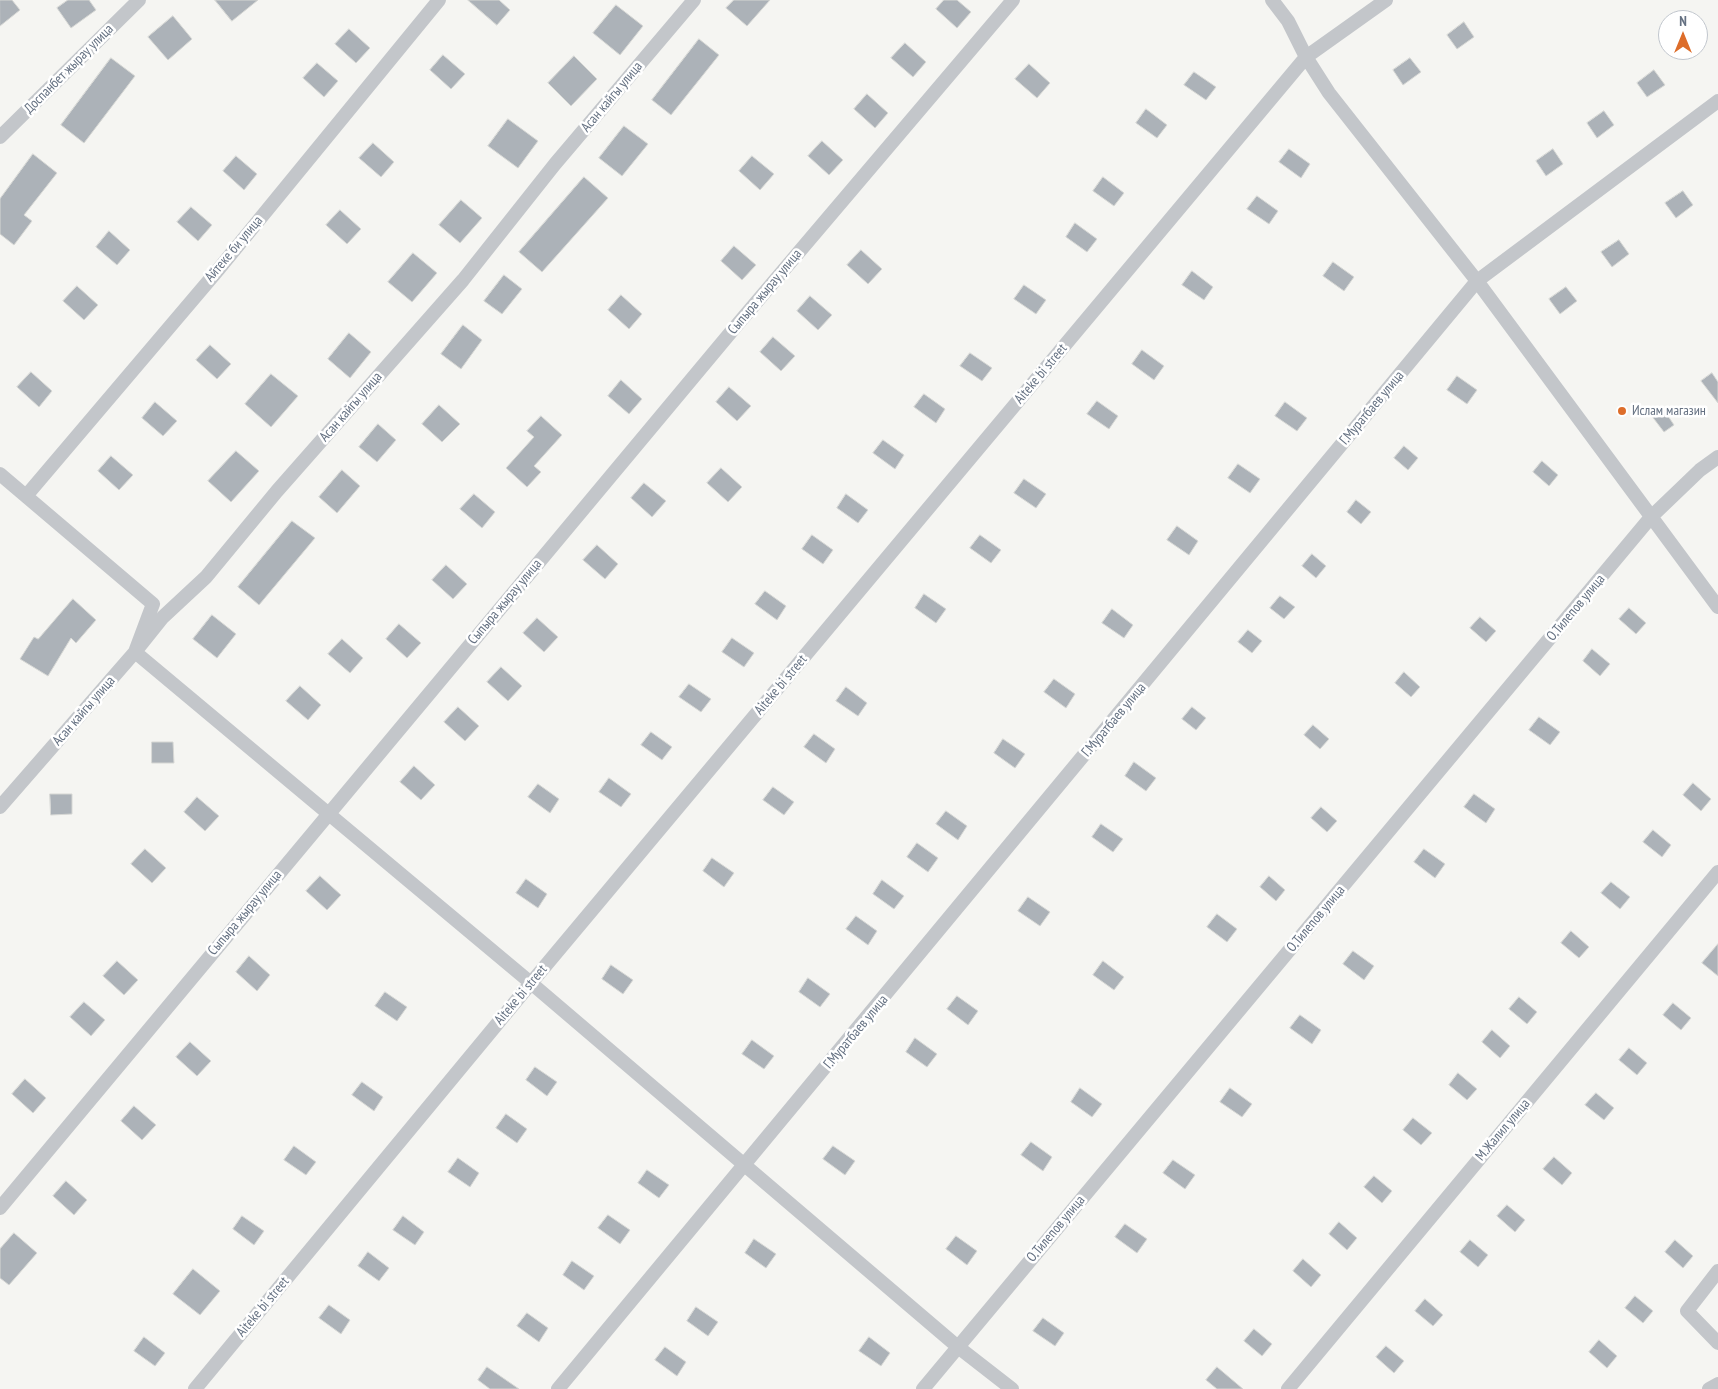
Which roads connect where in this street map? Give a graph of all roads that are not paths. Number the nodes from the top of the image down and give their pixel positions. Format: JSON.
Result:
{"nodes":[{"id":1,"x":139,"y":0,"type":"edge"},
{"id":2,"x":439,"y":0,"type":"edge"},
{"id":3,"x":694,"y":0,"type":"edge"},
{"id":4,"x":1014,"y":0,"type":"edge"},
{"id":5,"x":1272,"y":0,"type":"edge"},
{"id":6,"x":1386,"y":0,"type":"edge"},
{"id":7,"x":1306,"y":57,"type":"junction"},
{"id":8,"x":1718,"y":101,"type":"edge"},
{"id":9,"x":0,"y":137,"type":"edge"},
{"id":10,"x":1477,"y":281,"type":"junction"},
{"id":11,"x":1718,"y":457,"type":"edge"},
{"id":12,"x":0,"y":474,"type":"edge"},
{"id":13,"x":26,"y":496,"type":"junction"},
{"id":14,"x":1651,"y":517,"type":"junction"},
{"id":15,"x":1718,"y":607,"type":"edge"},
{"id":16,"x":135,"y":652,"type":"junction"},
{"id":17,"x":0,"y":807,"type":"edge"},
{"id":18,"x":328,"y":814,"type":"junction"},
{"id":19,"x":1718,"y":872,"type":"edge"},
{"id":20,"x":531,"y":983,"type":"junction"},
{"id":21,"x":744,"y":1167,"type":"junction"},
{"id":22,"x":0,"y":1208,"type":"edge"},
{"id":23,"x":1718,"y":1271,"type":"edge"},
{"id":24,"x":1718,"y":1343,"type":"edge"},
{"id":25,"x":958,"y":1347,"type":"junction"},
{"id":26,"x":1718,"y":1384,"type":"edge"},
{"id":27,"x":195,"y":1389,"type":"edge"},
{"id":28,"x":558,"y":1389,"type":"edge"},
{"id":29,"x":923,"y":1389,"type":"edge"},
{"id":30,"x":1012,"y":1389,"type":"edge"},
{"id":31,"x":1288,"y":1389,"type":"edge"},
{"id":32,"x":1709,"y":1389,"type":"edge"}],
"edges":[{"from":1,"to":9,"type":"street","name":"Доспанбет жырау улица"},
{"from":2,"to":13,"type":"street","name":"Айтеке би улица"},
{"from":3,"to":16,"type":"street","name":"Асан кайгы улица"},
{"from":4,"to":18,"type":"street","name":"Сыпыра жырау улица"},
{"from":5,"to":7,"type":"street"},
{"from":6,"to":7,"type":"street","name":"Aiteke bi street"},
{"from":7,"to":10,"type":"street"},
{"from":7,"to":20,"type":"street","name":"Aiteke bi street"},
{"from":8,"to":10,"type":"street","name":"Г.Муратбаев улица"},
{"from":10,"to":14,"type":"street"},
{"from":10,"to":21,"type":"street","name":"Г.Муратбаев улица"},
{"from":11,"to":14,"type":"street","name":"О.Тилепов улица"},
{"from":12,"to":13,"type":"street"},
{"from":13,"to":16,"type":"street"},
{"from":14,"to":15,"type":"street"},
{"from":14,"to":25,"type":"street","name":"О.Тилепов улица"},
{"from":16,"to":17,"type":"street","name":"Асан кайгы улица"},
{"from":16,"to":18,"type":"street"},
{"from":18,"to":20,"type":"street"},
{"from":18,"to":22,"type":"street","name":"Сыпыра жырау улица"},
{"from":19,"to":31,"type":"street","name":"М.Жалил улица"},
{"from":20,"to":21,"type":"street"},
{"from":20,"to":27,"type":"street","name":"Aiteke bi street"},
{"from":21,"to":25,"type":"street"},
{"from":21,"to":28,"type":"street","name":"Г.Муратбаев улица"},
{"from":23,"to":24,"type":"street"},
{"from":25,"to":29,"type":"street","name":"О.Тилепов улица"},
{"from":25,"to":30,"type":"street"},
{"from":26,"to":32,"type":"street"}]}
